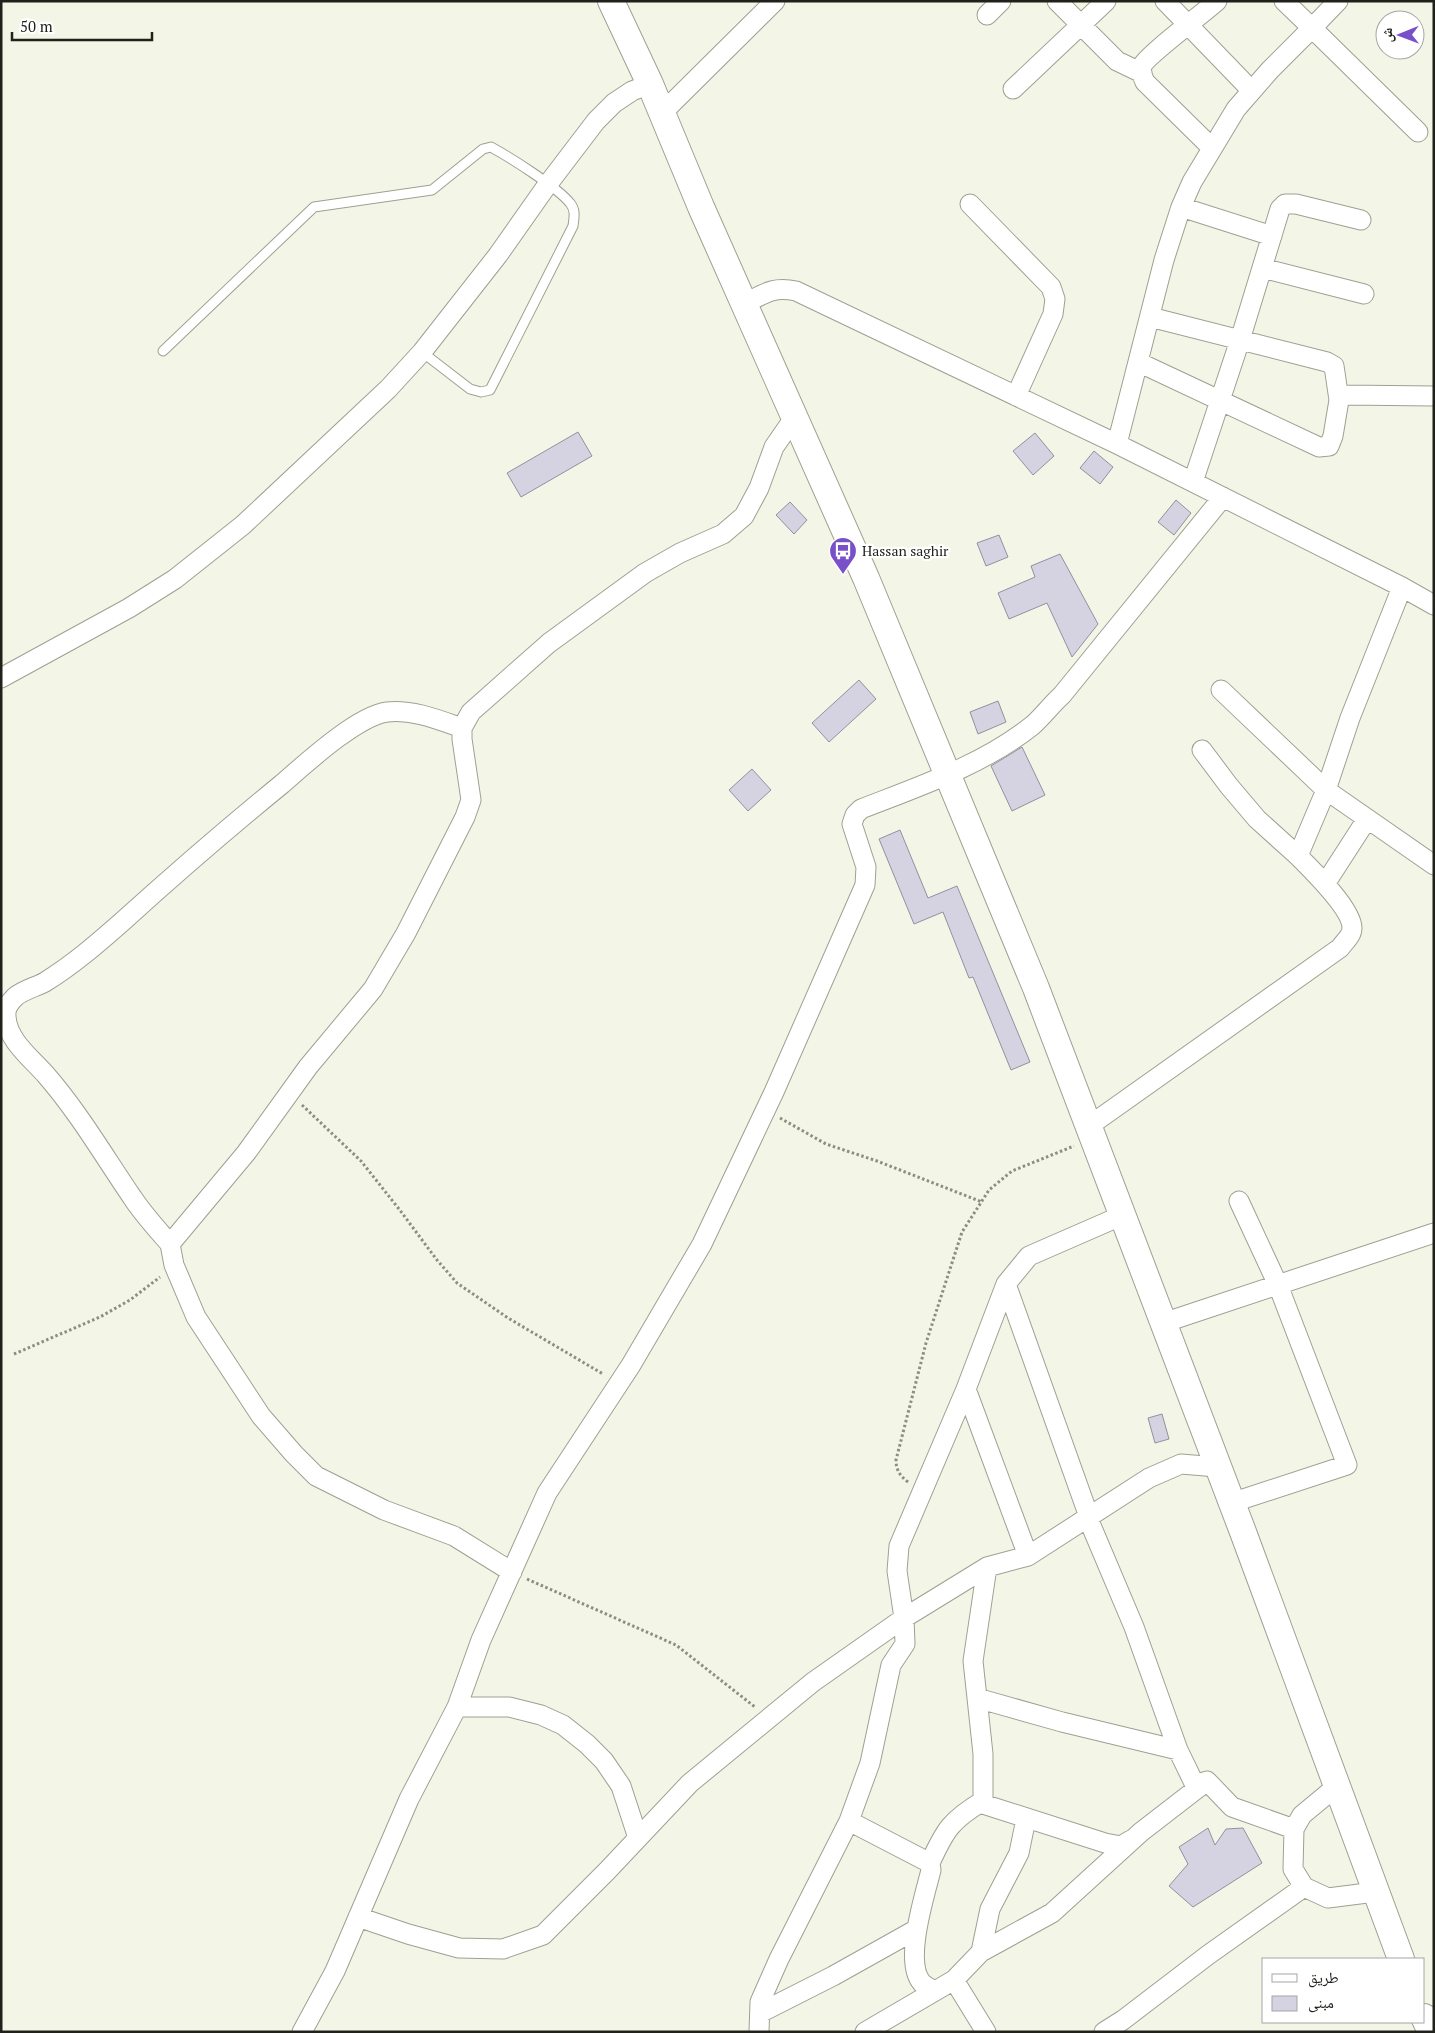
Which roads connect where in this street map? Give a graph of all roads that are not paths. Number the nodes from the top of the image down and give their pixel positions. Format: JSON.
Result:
{"nodes":[{"id":1,"x":611,"y":1,"type":"edge"},
{"id":2,"x":775,"y":1,"type":"edge"},
{"id":3,"x":1001,"y":1,"type":"edge"},
{"id":4,"x":1057,"y":1,"type":"edge"},
{"id":5,"x":1106,"y":1,"type":"edge"},
{"id":6,"x":1164,"y":1,"type":"edge"},
{"id":7,"x":1217,"y":1,"type":"edge"},
{"id":8,"x":1284,"y":1,"type":"edge"},
{"id":9,"x":1338,"y":1,"type":"edge"},
{"id":10,"x":987,"y":15,"type":"dead end"},
{"id":11,"x":1081,"y":25,"type":"junction"},
{"id":12,"x":1188,"y":25,"type":"junction"},
{"id":13,"x":1312,"y":28,"type":"junction"},
{"id":14,"x":1142,"y":73,"type":"junction"},
{"id":15,"x":650,"y":84,"type":"junction"},
{"id":16,"x":1014,"y":89,"type":"dead end"},
{"id":17,"x":1252,"y":91,"type":"junction"},
{"id":18,"x":662,"y":113,"type":"junction"},
{"id":19,"x":1418,"y":132,"type":"dead end"},
{"id":20,"x":1212,"y":148,"type":"junction"},
{"id":21,"x":548,"y":184,"type":"junction"},
{"id":22,"x":970,"y":204,"type":"dead end"},
{"id":23,"x":1181,"y":207,"type":"junction"},
{"id":24,"x":1361,"y":220,"type":"dead end"},
{"id":25,"x":1272,"y":236,"type":"junction"},
{"id":26,"x":1262,"y":268,"type":"junction"},
{"id":27,"x":1364,"y":294,"type":"dead end"},
{"id":28,"x":744,"y":304,"type":"junction"},
{"id":29,"x":1150,"y":317,"type":"junction"},
{"id":30,"x":1240,"y":340,"type":"junction"},
{"id":31,"x":163,"y":352,"type":"dead end"},
{"id":32,"x":422,"y":352,"type":"junction"},
{"id":33,"x":1138,"y":362,"type":"junction"},
{"id":34,"x":1016,"y":396,"type":"junction"},
{"id":35,"x":1434,"y":396,"type":"edge"},
{"id":36,"x":1220,"y":399,"type":"junction"},
{"id":37,"x":1339,"y":400,"type":"junction"},
{"id":38,"x":794,"y":418,"type":"junction"},
{"id":39,"x":1117,"y":444,"type":"junction"},
{"id":40,"x":1193,"y":482,"type":"junction"},
{"id":41,"x":1222,"y":497,"type":"junction"},
{"id":42,"x":1402,"y":587,"type":"junction"},
{"id":43,"x":1434,"y":605,"type":"edge"},
{"id":44,"x":1,"y":678,"type":"edge"},
{"id":45,"x":1221,"y":690,"type":"dead end"},
{"id":46,"x":462,"y":728,"type":"junction"},
{"id":47,"x":1202,"y":750,"type":"dead end"},
{"id":48,"x":947,"y":775,"type":"junction"},
{"id":49,"x":1326,"y":790,"type":"junction"},
{"id":50,"x":1367,"y":819,"type":"junction"},
{"id":51,"x":1298,"y":856,"type":"junction"},
{"id":52,"x":1434,"y":864,"type":"edge"},
{"id":53,"x":1325,"y":884,"type":"junction"},
{"id":54,"x":1091,"y":1132,"type":"junction"},
{"id":55,"x":1239,"y":1201,"type":"dead end"},
{"id":56,"x":1123,"y":1216,"type":"junction"},
{"id":57,"x":1434,"y":1233,"type":"edge"},
{"id":58,"x":170,"y":1244,"type":"junction"},
{"id":59,"x":1006,"y":1284,"type":"junction"},
{"id":60,"x":1278,"y":1285,"type":"junction"},
{"id":61,"x":1163,"y":1323,"type":"junction"},
{"id":62,"x":966,"y":1389,"type":"junction"},
{"id":63,"x":1217,"y":1467,"type":"junction"},
{"id":64,"x":1231,"y":1503,"type":"junction"},
{"id":65,"x":1087,"y":1516,"type":"junction"},
{"id":66,"x":1028,"y":1556,"type":"junction"},
{"id":67,"x":987,"y":1567,"type":"junction"},
{"id":68,"x":512,"y":1572,"type":"junction"},
{"id":69,"x":904,"y":1618,"type":"junction"},
{"id":70,"x":977,"y":1698,"type":"junction"},
{"id":71,"x":457,"y":1707,"type":"junction"},
{"id":72,"x":1178,"y":1750,"type":"junction"},
{"id":73,"x":1207,"y":1782,"type":"junction"},
{"id":74,"x":1337,"y":1786,"type":"junction"},
{"id":75,"x":983,"y":1801,"type":"junction"},
{"id":76,"x":1026,"y":1819,"type":"junction"},
{"id":77,"x":849,"y":1820,"type":"junction"},
{"id":78,"x":1294,"y":1829,"type":"junction"},
{"id":79,"x":1141,"y":1832,"type":"junction"},
{"id":80,"x":638,"y":1838,"type":"junction"},
{"id":81,"x":930,"y":1863,"type":"junction"},
{"id":82,"x":1304,"y":1887,"type":"junction"},
{"id":83,"x":1375,"y":1892,"type":"junction"},
{"id":84,"x":358,"y":1917,"type":"junction"},
{"id":85,"x":918,"y":1929,"type":"junction"},
{"id":86,"x":982,"y":1952,"type":"junction"},
{"id":87,"x":1401,"y":1958,"type":"edge"},
{"id":88,"x":954,"y":1980,"type":"junction"},
{"id":89,"x":935,"y":1991,"type":"junction"},
{"id":90,"x":1425,"y":2019,"type":"edge"},
{"id":91,"x":760,"y":2023,"type":"edge"},
{"id":92,"x":302,"y":2032,"type":"edge"},
{"id":93,"x":865,"y":2032,"type":"edge"},
{"id":94,"x":986,"y":2032,"type":"edge"},
{"id":95,"x":1104,"y":2032,"type":"edge"},
{"id":96,"x":1431,"y":2032,"type":"edge"}],
"edges":[{"from":1,"to":15,"type":"street"},
{"from":2,"to":18,"type":"street"},
{"from":3,"to":10,"type":"street"},
{"from":4,"to":11,"type":"street"},
{"from":5,"to":11,"type":"street"},
{"from":6,"to":12,"type":"street"},
{"from":7,"to":12,"type":"street"},
{"from":8,"to":13,"type":"street"},
{"from":9,"to":13,"type":"street"},
{"from":11,"to":14,"type":"street"},
{"from":11,"to":16,"type":"street"},
{"from":12,"to":14,"type":"street"},
{"from":12,"to":17,"type":"street"},
{"from":13,"to":17,"type":"street"},
{"from":13,"to":19,"type":"street"},
{"from":14,"to":20,"type":"street"},
{"from":15,"to":18,"type":"street"},
{"from":15,"to":21,"type":"street"},
{"from":17,"to":20,"type":"street"},
{"from":18,"to":28,"type":"street"},
{"from":20,"to":23,"type":"street"},
{"from":21,"to":31,"type":"lane"},
{"from":21,"to":32,"type":"street"},
{"from":21,"to":32,"type":"lane"},
{"from":22,"to":34,"type":"street"},
{"from":23,"to":25,"type":"street"},
{"from":23,"to":29,"type":"street"},
{"from":24,"to":25,"type":"street"},
{"from":25,"to":26,"type":"street"},
{"from":26,"to":27,"type":"street"},
{"from":26,"to":30,"type":"street"},
{"from":28,"to":34,"type":"street"},
{"from":28,"to":38,"type":"street"},
{"from":29,"to":30,"type":"street"},
{"from":29,"to":33,"type":"street"},
{"from":30,"to":36,"type":"street"},
{"from":30,"to":37,"type":"street"},
{"from":32,"to":44,"type":"street"},
{"from":33,"to":36,"type":"street"},
{"from":33,"to":39,"type":"street"},
{"from":34,"to":39,"type":"street"},
{"from":35,"to":37,"type":"street"},
{"from":36,"to":37,"type":"street"},
{"from":36,"to":40,"type":"street"},
{"from":38,"to":46,"type":"street"},
{"from":38,"to":48,"type":"street"},
{"from":39,"to":40,"type":"street"},
{"from":40,"to":41,"type":"street"},
{"from":41,"to":42,"type":"street"},
{"from":41,"to":48,"type":"street"},
{"from":42,"to":43,"type":"street"},
{"from":42,"to":49,"type":"street"},
{"from":45,"to":49,"type":"street"},
{"from":46,"to":58,"type":"street"},
{"from":46,"to":58,"type":"street"},
{"from":47,"to":51,"type":"street"},
{"from":48,"to":54,"type":"street"},
{"from":48,"to":68,"type":"street"},
{"from":49,"to":50,"type":"street"},
{"from":49,"to":51,"type":"street"},
{"from":50,"to":52,"type":"street"},
{"from":50,"to":53,"type":"street"},
{"from":51,"to":53,"type":"street"},
{"from":53,"to":54,"type":"street"},
{"from":54,"to":56,"type":"street"},
{"from":55,"to":60,"type":"street"},
{"from":56,"to":59,"type":"street"},
{"from":56,"to":61,"type":"street"},
{"from":57,"to":60,"type":"street"},
{"from":58,"to":68,"type":"street"},
{"from":59,"to":62,"type":"street"},
{"from":59,"to":65,"type":"street"},
{"from":60,"to":61,"type":"street"},
{"from":60,"to":64,"type":"street"},
{"from":61,"to":63,"type":"street"},
{"from":62,"to":66,"type":"street"},
{"from":62,"to":69,"type":"street"},
{"from":63,"to":64,"type":"street"},
{"from":63,"to":65,"type":"street"},
{"from":64,"to":74,"type":"street"},
{"from":65,"to":66,"type":"street"},
{"from":65,"to":72,"type":"street"},
{"from":66,"to":67,"type":"street"},
{"from":67,"to":69,"type":"street"},
{"from":67,"to":70,"type":"street"},
{"from":68,"to":71,"type":"street"},
{"from":69,"to":77,"type":"street"},
{"from":69,"to":80,"type":"street"},
{"from":70,"to":72,"type":"street"},
{"from":70,"to":75,"type":"street"},
{"from":71,"to":80,"type":"street"},
{"from":71,"to":84,"type":"street"},
{"from":72,"to":73,"type":"street"},
{"from":73,"to":78,"type":"street"},
{"from":73,"to":79,"type":"street"},
{"from":74,"to":78,"type":"street"},
{"from":74,"to":83,"type":"street"},
{"from":75,"to":76,"type":"street"},
{"from":75,"to":81,"type":"street"},
{"from":76,"to":79,"type":"street"},
{"from":76,"to":86,"type":"street"},
{"from":77,"to":81,"type":"street"},
{"from":77,"to":91,"type":"street"},
{"from":78,"to":82,"type":"street"},
{"from":79,"to":86,"type":"street"},
{"from":80,"to":84,"type":"street"},
{"from":81,"to":85,"type":"street"},
{"from":82,"to":83,"type":"street"},
{"from":82,"to":95,"type":"street"},
{"from":83,"to":87,"type":"street"},
{"from":84,"to":92,"type":"street"},
{"from":85,"to":89,"type":"street"},
{"from":85,"to":91,"type":"street"},
{"from":86,"to":88,"type":"street"},
{"from":88,"to":89,"type":"street"},
{"from":88,"to":94,"type":"street"},
{"from":89,"to":93,"type":"street"},
{"from":90,"to":96,"type":"street"}]}
